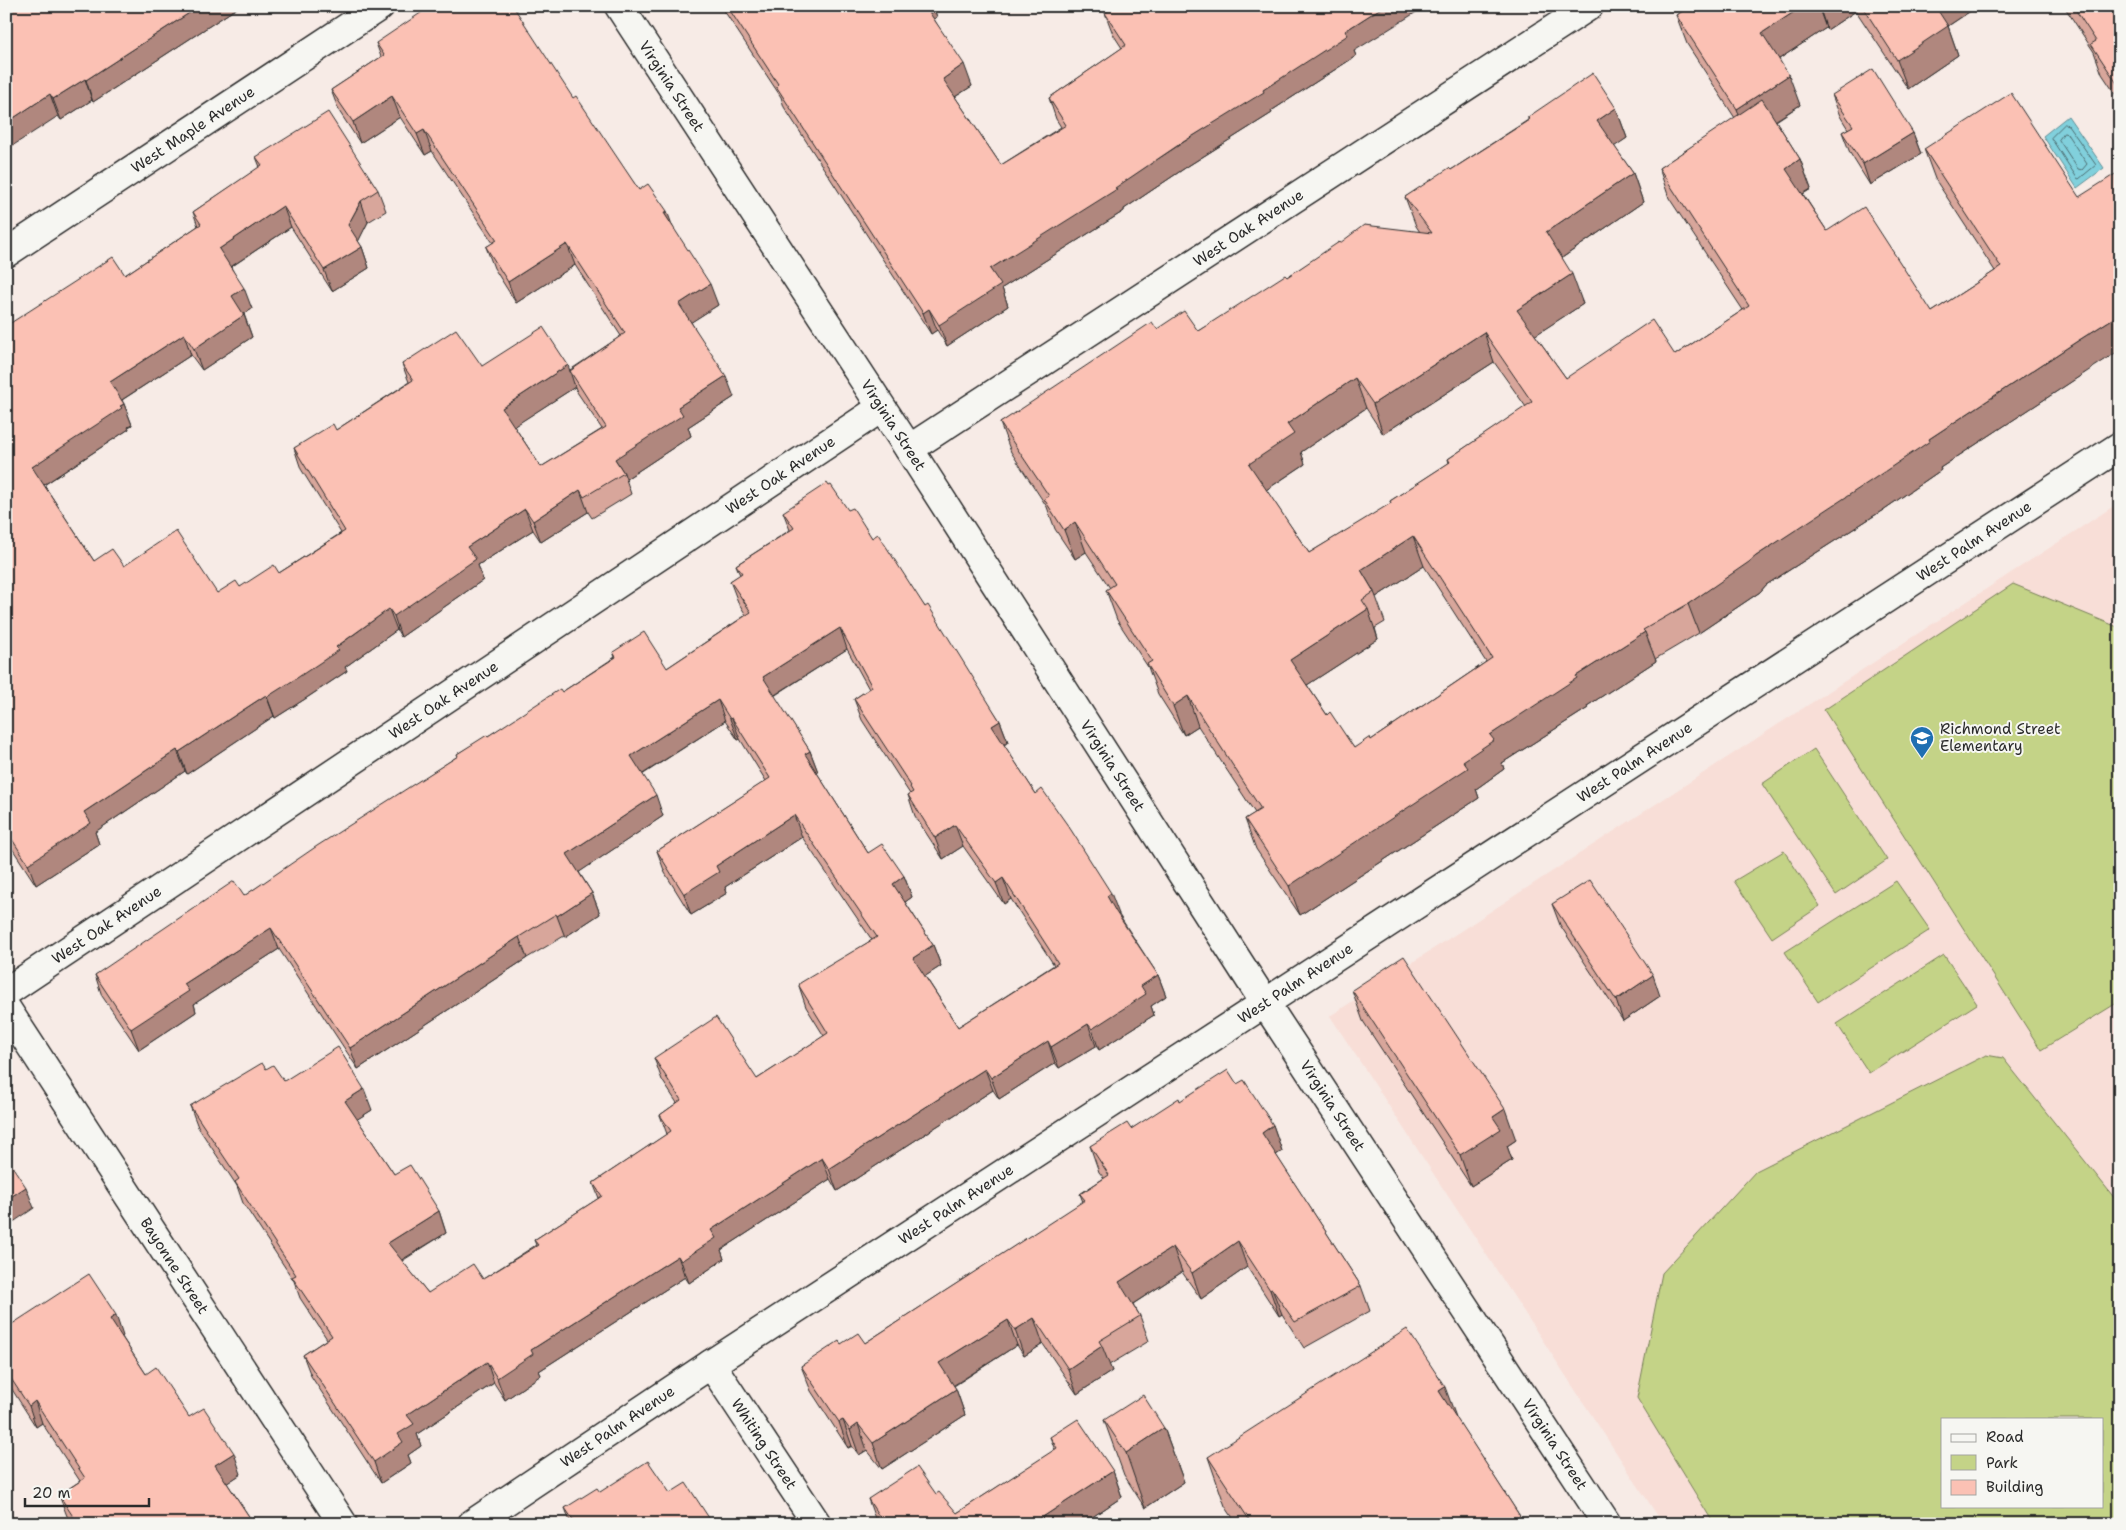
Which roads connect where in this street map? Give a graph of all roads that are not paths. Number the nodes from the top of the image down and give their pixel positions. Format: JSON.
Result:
{"nodes":[{"id":1,"x":380,"y":6,"type":"edge"},
{"id":2,"x":619,"y":6,"type":"edge"},
{"id":3,"x":1589,"y":6,"type":"edge"},
{"id":4,"x":6,"y":253,"type":"edge"},
{"id":5,"x":881,"y":408,"type":"junction"},
{"id":6,"x":2120,"y":446,"type":"edge"},
{"id":7,"x":908,"y":449,"type":"junction"},
{"id":8,"x":6,"y":992,"type":"edge"},
{"id":9,"x":1265,"y":1003,"type":"junction"},
{"id":10,"x":6,"y":1008,"type":"edge"},
{"id":11,"x":711,"y":1364,"type":"junction"},
{"id":12,"x":343,"y":1524,"type":"edge"},
{"id":13,"x":472,"y":1524,"type":"edge"},
{"id":14,"x":817,"y":1524,"type":"edge"},
{"id":15,"x":1607,"y":1524,"type":"edge"}],
"edges":[{"from":1,"to":4,"type":"street","name":"West Maple Avenue"},
{"from":2,"to":5,"type":"street","name":"Virginia Street"},
{"from":3,"to":7,"type":"street","name":"West Oak Avenue"},
{"from":5,"to":7,"type":"street","name":"Virginia Street"},
{"from":5,"to":8,"type":"street","name":"West Oak Avenue"},
{"from":6,"to":9,"type":"street","name":"West Palm Avenue"},
{"from":7,"to":9,"type":"street","name":"Virginia Street"},
{"from":9,"to":11,"type":"street","name":"West Palm Avenue"},
{"from":9,"to":15,"type":"street","name":"Virginia Street"},
{"from":10,"to":12,"type":"street","name":"Bayonne Street"},
{"from":11,"to":13,"type":"street","name":"West Palm Avenue"},
{"from":11,"to":14,"type":"street","name":"Whiting Street"}]}
